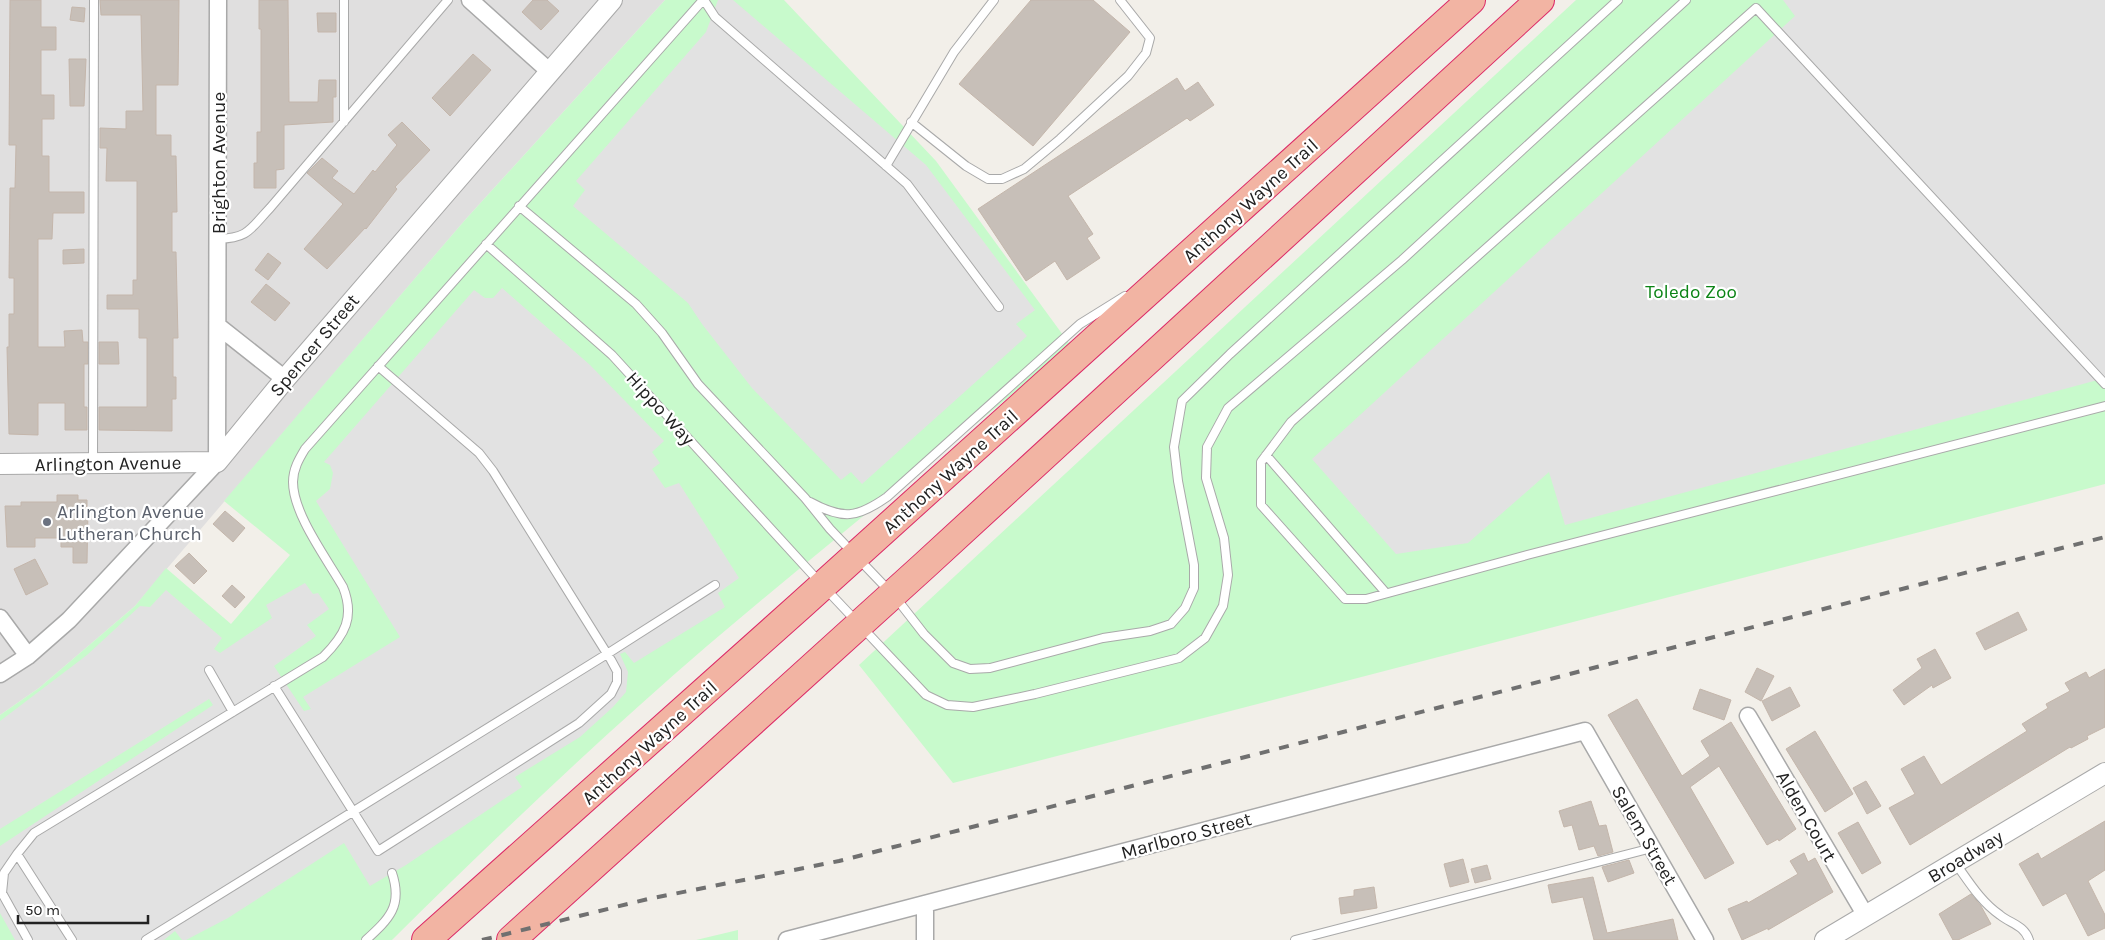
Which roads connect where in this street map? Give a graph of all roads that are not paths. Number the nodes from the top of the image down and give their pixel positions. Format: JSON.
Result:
{"nodes":[{"id":1,"x":94,"y":0,"type":"edge"},
{"id":2,"x":218,"y":0,"type":"edge"},
{"id":3,"x":344,"y":0,"type":"edge"},
{"id":4,"x":448,"y":0,"type":"edge"},
{"id":5,"x":470,"y":0,"type":"edge"},
{"id":6,"x":612,"y":0,"type":"edge"},
{"id":7,"x":703,"y":0,"type":"edge"},
{"id":8,"x":994,"y":0,"type":"edge"},
{"id":9,"x":1120,"y":0,"type":"edge"},
{"id":10,"x":1472,"y":0,"type":"edge"},
{"id":11,"x":1540,"y":0,"type":"edge"},
{"id":12,"x":1618,"y":0,"type":"edge"},
{"id":13,"x":1686,"y":0,"type":"edge"},
{"id":14,"x":550,"y":71,"type":"junction"},
{"id":15,"x":344,"y":122,"type":"junction"},
{"id":16,"x":911,"y":122,"type":"junction"},
{"id":17,"x":886,"y":166,"type":"junction"},
{"id":18,"x":519,"y":206,"type":"junction"},
{"id":19,"x":218,"y":239,"type":"junction"},
{"id":20,"x":486,"y":244,"type":"junction"},
{"id":21,"x":1188,"y":256,"type":"junction"},
{"id":22,"x":1146,"y":283,"type":"dead end"},
{"id":23,"x":1130,"y":293,"type":"dead end"},
{"id":24,"x":999,"y":307,"type":"dead end"},
{"id":25,"x":218,"y":326,"type":"junction"},
{"id":26,"x":378,"y":366,"type":"junction"},
{"id":27,"x":285,"y":379,"type":"junction"},
{"id":28,"x":2105,"y":384,"type":"edge"},
{"id":29,"x":2105,"y":406,"type":"edge"},
{"id":30,"x":1266,"y":455,"type":"junction"},
{"id":31,"x":217,"y":462,"type":"junction"},
{"id":32,"x":93,"y":463,"type":"junction"},
{"id":33,"x":0,"y":464,"type":"edge"},
{"id":34,"x":804,"y":498,"type":"junction"},
{"id":35,"x":856,"y":556,"type":"junction"},
{"id":36,"x":715,"y":585,"type":"dead end"},
{"id":37,"x":823,"y":586,"type":"junction"},
{"id":38,"x":1386,"y":593,"type":"junction"},
{"id":39,"x":892,"y":594,"type":"junction"},
{"id":40,"x":0,"y":618,"type":"edge"},
{"id":41,"x":859,"y":625,"type":"junction"},
{"id":42,"x":608,"y":654,"type":"junction"},
{"id":43,"x":28,"y":656,"type":"junction"},
{"id":44,"x":210,"y":670,"type":"dead end"},
{"id":45,"x":0,"y":674,"type":"edge"},
{"id":46,"x":274,"y":686,"type":"junction"},
{"id":47,"x":233,"y":712,"type":"junction"},
{"id":48,"x":1748,"y":716,"type":"dead end"},
{"id":49,"x":1585,"y":731,"type":"joint"},
{"id":50,"x":2105,"y":772,"type":"edge"},
{"id":51,"x":352,"y":811,"type":"junction"},
{"id":52,"x":1652,"y":848,"type":"junction"},
{"id":53,"x":17,"y":854,"type":"junction"},
{"id":54,"x":1955,"y":862,"type":"junction"},
{"id":55,"x":392,"y":873,"type":"dead end"},
{"id":56,"x":925,"y":904,"type":"junction"},
{"id":57,"x":1866,"y":916,"type":"junction"},
{"id":58,"x":28,"y":940,"type":"edge"},
{"id":59,"x":72,"y":940,"type":"edge"},
{"id":60,"x":146,"y":940,"type":"edge"},
{"id":61,"x":366,"y":940,"type":"edge"},
{"id":62,"x":426,"y":940,"type":"edge"},
{"id":63,"x":511,"y":940,"type":"edge"},
{"id":64,"x":787,"y":940,"type":"edge"},
{"id":65,"x":925,"y":940,"type":"edge"},
{"id":66,"x":1295,"y":940,"type":"edge"},
{"id":67,"x":1705,"y":940,"type":"edge"},
{"id":68,"x":1825,"y":940,"type":"edge"},
{"id":69,"x":2029,"y":940,"type":"edge"}],
"edges":[{"from":1,"to":32,"type":"lane"},
{"from":2,"to":19,"type":"street","name":"Brighton Avenue"},
{"from":3,"to":15,"type":"lane"},
{"from":4,"to":15,"type":"lane"},
{"from":5,"to":14,"type":"street"},
{"from":6,"to":14,"type":"street","name":"Spencer Street"},
{"from":7,"to":17,"type":"lane"},
{"from":7,"to":18,"type":"lane"},
{"from":8,"to":16,"type":"lane"},
{"from":9,"to":16,"type":"lane"},
{"from":10,"to":21,"type":"highway","name":"Anthony Wayne Trail"},
{"from":11,"to":39,"type":"highway"},
{"from":12,"to":39,"type":"lane"},
{"from":13,"to":41,"type":"lane","name":"Hippo Way"},
{"from":14,"to":27,"type":"street","name":"Spencer Street"},
{"from":15,"to":19,"type":"lane"},
{"from":16,"to":17,"type":"lane"},
{"from":17,"to":24,"type":"lane"},
{"from":18,"to":20,"type":"lane"},
{"from":18,"to":34,"type":"lane"},
{"from":19,"to":25,"type":"street","name":"Brighton Avenue"},
{"from":20,"to":26,"type":"lane"},
{"from":20,"to":37,"type":"lane","name":"Hippo Way"},
{"from":21,"to":22,"type":"lane"},
{"from":21,"to":35,"type":"highway","name":"Anthony Wayne Trail"},
{"from":23,"to":34,"type":"lane"},
{"from":25,"to":27,"type":"street"},
{"from":25,"to":31,"type":"street","name":"Brighton Avenue"},
{"from":26,"to":42,"type":"lane"},
{"from":26,"to":46,"type":"lane"},
{"from":27,"to":31,"type":"street","name":"Spencer Street"},
{"from":28,"to":30,"type":"lane"},
{"from":29,"to":38,"type":"lane"},
{"from":30,"to":38,"type":"lane"},
{"from":30,"to":38,"type":"lane"},
{"from":31,"to":32,"type":"street","name":"Arlington Avenue"},
{"from":31,"to":43,"type":"street","name":"Spencer Street"},
{"from":32,"to":33,"type":"street","name":"Arlington Avenue"},
{"from":34,"to":35,"type":"lane"},
{"from":35,"to":37,"type":"highway","name":"Anthony Wayne Trail"},
{"from":35,"to":39,"type":"lane"},
{"from":36,"to":42,"type":"lane"},
{"from":37,"to":41,"type":"lane","name":"Hippo Way"},
{"from":37,"to":62,"type":"highway","name":"Anthony Wayne Trail"},
{"from":39,"to":41,"type":"highway"},
{"from":40,"to":43,"type":"street"},
{"from":41,"to":63,"type":"highway"},
{"from":42,"to":51,"type":"lane"},
{"from":42,"to":51,"type":"lane"},
{"from":43,"to":45,"type":"street","name":"Spencer Street"},
{"from":44,"to":47,"type":"lane"},
{"from":46,"to":47,"type":"lane"},
{"from":46,"to":51,"type":"lane"},
{"from":47,"to":53,"type":"lane"},
{"from":48,"to":57,"type":"street","name":"Alden Court"},
{"from":49,"to":52,"type":"street","name":"Salem Street"},
{"from":49,"to":56,"type":"street","name":"Marlboro Street"},
{"from":50,"to":54,"type":"street","name":"Broadway"},
{"from":51,"to":60,"type":"lane"},
{"from":52,"to":66,"type":"lane"},
{"from":52,"to":67,"type":"street","name":"Salem Street"},
{"from":53,"to":58,"type":"lane"},
{"from":53,"to":59,"type":"lane"},
{"from":54,"to":57,"type":"street","name":"Broadway"},
{"from":54,"to":69,"type":"lane"},
{"from":55,"to":61,"type":"lane"},
{"from":56,"to":64,"type":"street","name":"Marlboro Street"},
{"from":56,"to":65,"type":"street"},
{"from":57,"to":68,"type":"street","name":"Broadway"}]}
